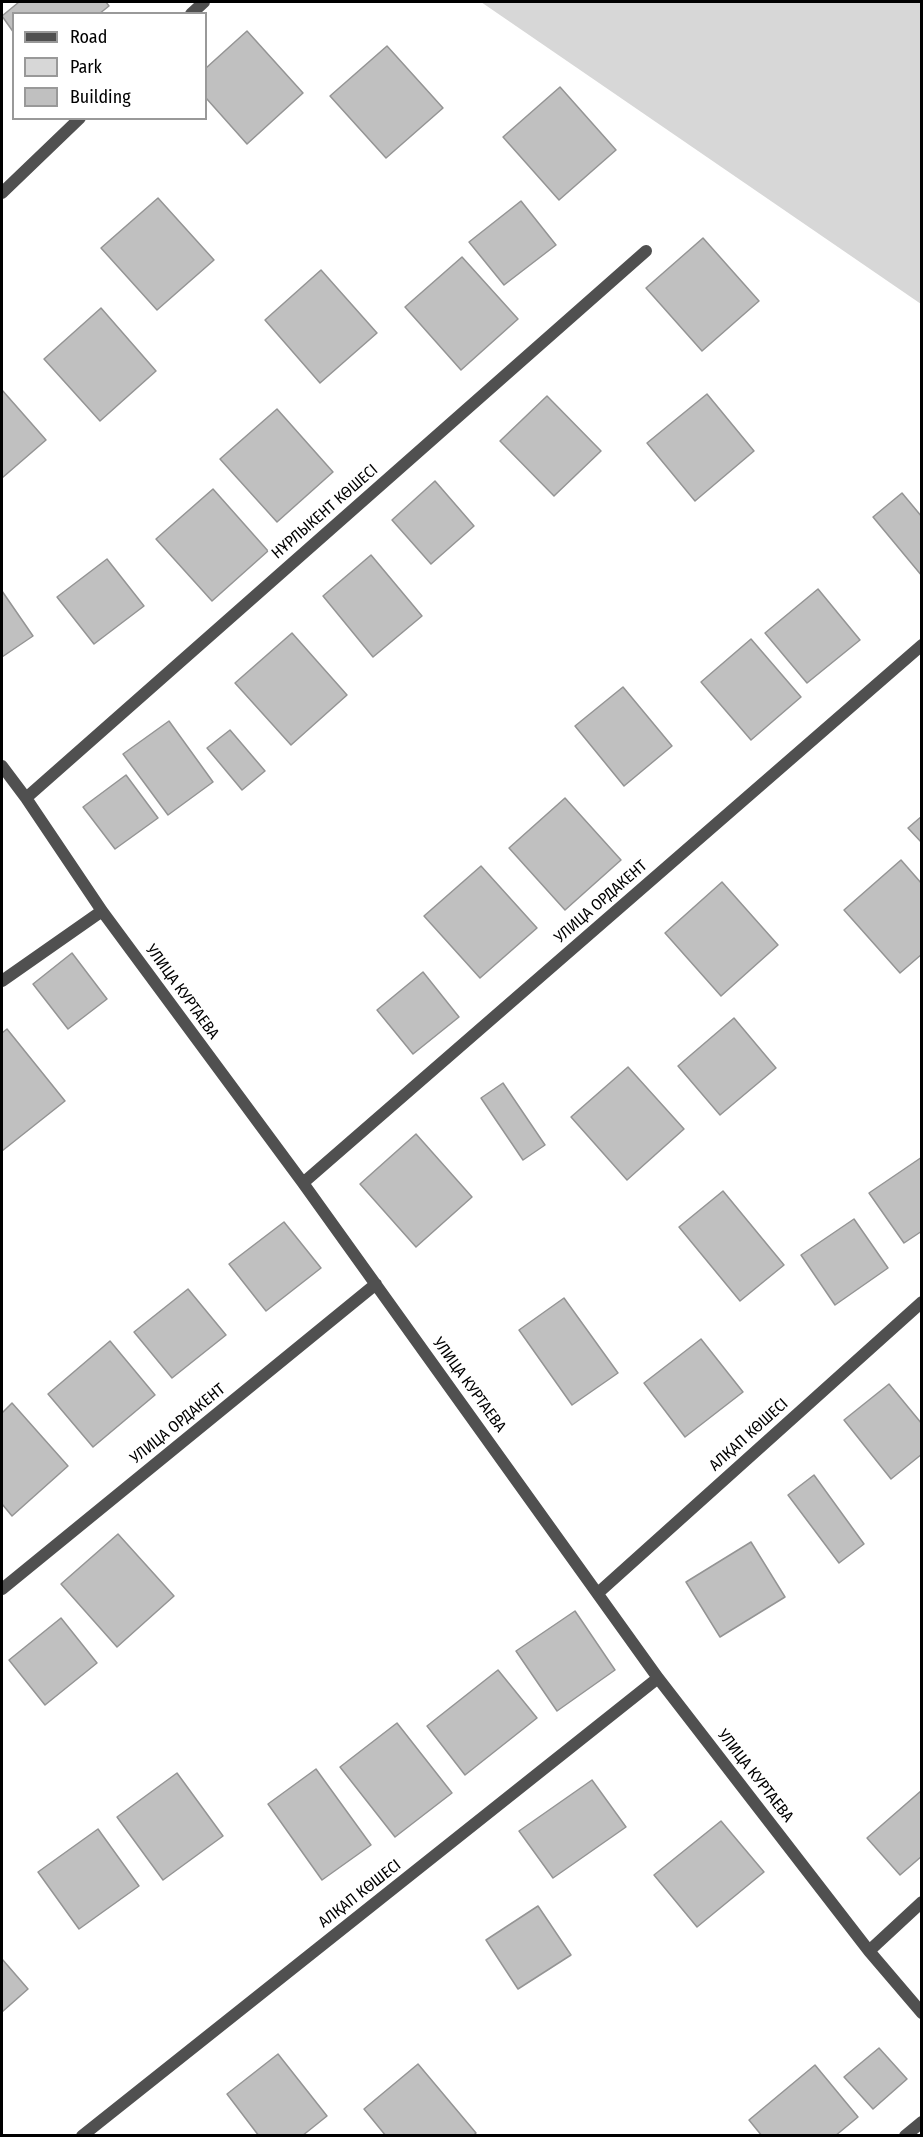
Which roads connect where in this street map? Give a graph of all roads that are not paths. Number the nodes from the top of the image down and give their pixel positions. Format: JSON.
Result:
{"nodes":[{"id":1,"x":79,"y":120,"type":"edge"},
{"id":2,"x":2,"y":193,"type":"edge"},
{"id":3,"x":646,"y":252,"type":"dead end"},
{"id":4,"x":921,"y":645,"type":"edge"},
{"id":5,"x":2,"y":766,"type":"edge"},
{"id":6,"x":26,"y":798,"type":"junction"},
{"id":7,"x":102,"y":911,"type":"junction"},
{"id":8,"x":2,"y":981,"type":"edge"},
{"id":9,"x":303,"y":1183,"type":"junction"},
{"id":10,"x":376,"y":1284,"type":"junction"},
{"id":11,"x":921,"y":1302,"type":"edge"},
{"id":12,"x":2,"y":1589,"type":"edge"},
{"id":13,"x":598,"y":1593,"type":"junction"},
{"id":14,"x":658,"y":1678,"type":"junction"},
{"id":15,"x":921,"y":1902,"type":"edge"},
{"id":16,"x":869,"y":1951,"type":"junction"},
{"id":17,"x":921,"y":2013,"type":"edge"},
{"id":18,"x":921,"y":2122,"type":"edge"},
{"id":19,"x":82,"y":2136,"type":"edge"},
{"id":20,"x":905,"y":2136,"type":"edge"}],
"edges":[{"from":1,"to":2,"type":"street"},
{"from":3,"to":6,"type":"street","name":"НҰРЛЫКЕНТ КӨШЕСІ"},
{"from":4,"to":9,"type":"street","name":"УЛИЦА ОРДАКЕНТ"},
{"from":5,"to":6,"type":"street","name":"УЛИЦА КУРТАЕВА"},
{"from":6,"to":7,"type":"street","name":"УЛИЦА КУРТАЕВА"},
{"from":7,"to":8,"type":"street"},
{"from":7,"to":9,"type":"street","name":"УЛИЦА КУРТАЕВА"},
{"from":9,"to":10,"type":"street","name":"УЛИЦА КУРТАЕВА"},
{"from":10,"to":12,"type":"street","name":"УЛИЦА ОРДАКЕНТ"},
{"from":10,"to":13,"type":"street","name":"УЛИЦА КУРТАЕВА"},
{"from":11,"to":13,"type":"street","name":"АЛҚАП КӨШЕСІ"},
{"from":13,"to":14,"type":"street","name":"УЛИЦА КУРТАЕВА"},
{"from":14,"to":16,"type":"street","name":"УЛИЦА КУРТАЕВА"},
{"from":14,"to":19,"type":"street","name":"АЛҚАП КӨШЕСІ"},
{"from":15,"to":16,"type":"street"},
{"from":16,"to":17,"type":"street","name":"УЛИЦА КУРТАЕВА"},
{"from":18,"to":20,"type":"street"}]}
